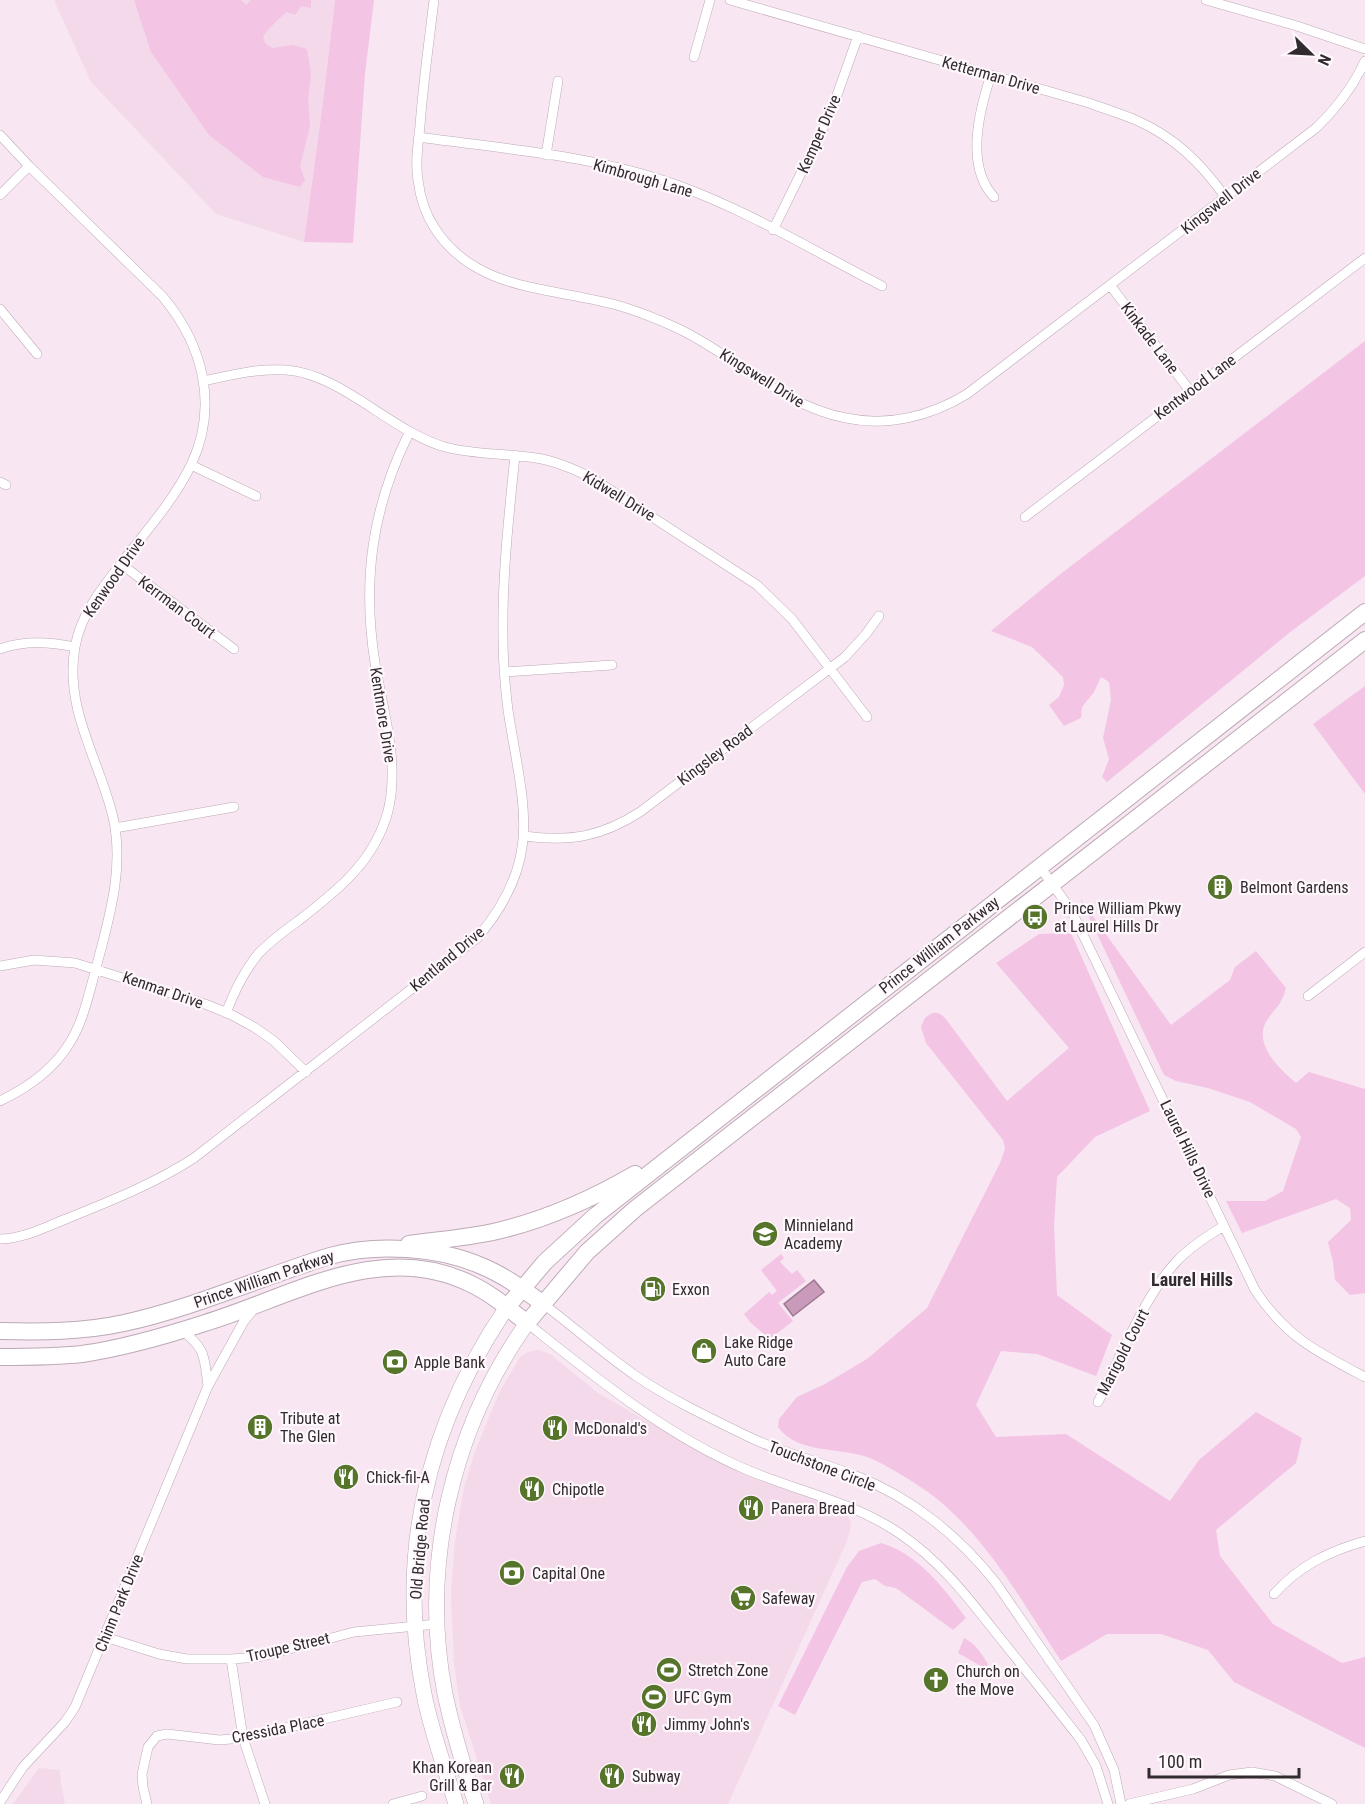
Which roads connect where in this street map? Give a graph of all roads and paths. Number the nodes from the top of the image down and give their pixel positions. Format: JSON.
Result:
{"nodes":[{"id":1,"x":434,"y":0,"type":"edge"},
{"id":2,"x":710,"y":0,"type":"edge"},
{"id":3,"x":730,"y":0,"type":"edge"},
{"id":4,"x":1206,"y":0,"type":"edge"},
{"id":5,"x":858,"y":36,"type":"junction"},
{"id":6,"x":1365,"y":49,"type":"edge"},
{"id":7,"x":694,"y":57,"type":"dead end"},
{"id":8,"x":1365,"y":61,"type":"edge"},
{"id":9,"x":991,"y":75,"type":"junction"},
{"id":10,"x":558,"y":81,"type":"dead end"},
{"id":11,"x":0,"y":135,"type":"edge"},
{"id":12,"x":419,"y":137,"type":"junction"},
{"id":13,"x":546,"y":155,"type":"junction"},
{"id":14,"x":28,"y":166,"type":"junction"},
{"id":15,"x":0,"y":195,"type":"edge"},
{"id":16,"x":1226,"y":196,"type":"junction"},
{"id":17,"x":994,"y":197,"type":"dead end"},
{"id":18,"x":773,"y":230,"type":"junction"},
{"id":19,"x":1365,"y":258,"type":"edge"},
{"id":20,"x":1110,"y":285,"type":"junction"},
{"id":21,"x":882,"y":286,"type":"dead end"},
{"id":22,"x":0,"y":309,"type":"edge"},
{"id":23,"x":37,"y":354,"type":"dead end"},
{"id":24,"x":204,"y":381,"type":"junction"},
{"id":25,"x":1190,"y":391,"type":"junction"},
{"id":26,"x":410,"y":433,"type":"junction"},
{"id":27,"x":515,"y":455,"type":"junction"},
{"id":28,"x":191,"y":465,"type":"junction"},
{"id":29,"x":256,"y":496,"type":"dead end"},
{"id":30,"x":1026,"y":517,"type":"dead end"},
{"id":31,"x":121,"y":564,"type":"junction"},
{"id":32,"x":1365,"y":612,"type":"edge"},
{"id":33,"x":879,"y":616,"type":"dead end"},
{"id":34,"x":1365,"y":640,"type":"edge"},
{"id":35,"x":75,"y":647,"type":"junction"},
{"id":36,"x":0,"y":649,"type":"edge"},
{"id":37,"x":234,"y":649,"type":"dead end"},
{"id":38,"x":612,"y":664,"type":"dead end"},
{"id":39,"x":828,"y":669,"type":"junction"},
{"id":40,"x":504,"y":672,"type":"junction"},
{"id":41,"x":867,"y":717,"type":"dead end"},
{"id":42,"x":234,"y":807,"type":"dead end"},
{"id":43,"x":115,"y":828,"type":"junction"},
{"id":44,"x":524,"y":836,"type":"junction"},
{"id":45,"x":1040,"y":867,"type":"junction"},
{"id":46,"x":1052,"y":884,"type":"junction"},
{"id":47,"x":1365,"y":953,"type":"edge"},
{"id":48,"x":0,"y":966,"type":"edge"},
{"id":49,"x":96,"y":968,"type":"junction"},
{"id":50,"x":1308,"y":996,"type":"dead end"},
{"id":51,"x":226,"y":1013,"type":"junction"},
{"id":52,"x":306,"y":1072,"type":"junction"},
{"id":53,"x":0,"y":1101,"type":"edge"},
{"id":54,"x":690,"y":1141,"type":"junction"},
{"id":55,"x":1224,"y":1226,"type":"junction"},
{"id":56,"x":0,"y":1239,"type":"edge"},
{"id":57,"x":369,"y":1249,"type":"junction"},
{"id":58,"x":522,"y":1289,"type":"junction"},
{"id":59,"x":260,"y":1303,"type":"junction"},
{"id":60,"x":542,"y":1303,"type":"junction"},
{"id":61,"x":507,"y":1307,"type":"junction"},
{"id":62,"x":527,"y":1323,"type":"junction"},
{"id":63,"x":182,"y":1330,"type":"junction"},
{"id":64,"x":0,"y":1331,"type":"edge"},
{"id":65,"x":0,"y":1357,"type":"edge"},
{"id":66,"x":1365,"y":1377,"type":"edge"},
{"id":67,"x":208,"y":1386,"type":"junction"},
{"id":68,"x":1098,"y":1402,"type":"dead end"},
{"id":69,"x":1365,"y":1541,"type":"edge"},
{"id":70,"x":1274,"y":1594,"type":"dead end"},
{"id":71,"x":437,"y":1624,"type":"junction"},
{"id":72,"x":415,"y":1625,"type":"junction"},
{"id":73,"x":105,"y":1637,"type":"junction"},
{"id":74,"x":231,"y":1659,"type":"junction"},
{"id":75,"x":397,"y":1702,"type":"dead end"},
{"id":76,"x":243,"y":1738,"type":"junction"},
{"id":77,"x":422,"y":1796,"type":"dead end"},
{"id":78,"x":0,"y":1802,"type":"edge"},
{"id":79,"x":147,"y":1804,"type":"edge"},
{"id":80,"x":265,"y":1804,"type":"edge"},
{"id":81,"x":393,"y":1804,"type":"edge"},
{"id":82,"x":456,"y":1804,"type":"edge"},
{"id":83,"x":476,"y":1804,"type":"edge"},
{"id":84,"x":1108,"y":1804,"type":"edge"},
{"id":85,"x":1121,"y":1804,"type":"edge"},
{"id":86,"x":1129,"y":1804,"type":"edge"},
{"id":87,"x":1332,"y":1804,"type":"edge"}],
"edges":[{"from":1,"to":12,"type":"street","name":"Kingswell Drive"},
{"from":2,"to":7,"type":"street"},
{"from":3,"to":5,"type":"street","name":"Ketterman Drive"},
{"from":4,"to":6,"type":"street"},
{"from":5,"to":9,"type":"street","name":"Ketterman Drive"},
{"from":5,"to":18,"type":"street","name":"Kemper Drive"},
{"from":8,"to":16,"type":"street","name":"Kingswell Drive"},
{"from":9,"to":16,"type":"street","name":"Ketterman Drive"},
{"from":9,"to":17,"type":"street"},
{"from":10,"to":13,"type":"street"},
{"from":11,"to":14,"type":"street","name":"Kenwood Drive"},
{"from":12,"to":13,"type":"street","name":"Kimbrough Lane"},
{"from":12,"to":20,"type":"street","name":"Kingswell Drive"},
{"from":13,"to":18,"type":"street","name":"Kimbrough Lane"},
{"from":14,"to":15,"type":"street"},
{"from":14,"to":24,"type":"street","name":"Kenwood Drive"},
{"from":16,"to":20,"type":"street","name":"Kingswell Drive"},
{"from":18,"to":21,"type":"street","name":"Kimbrough Lane"},
{"from":19,"to":25,"type":"street","name":"Kentwood Lane"},
{"from":20,"to":25,"type":"street","name":"Kinkade Lane"},
{"from":22,"to":23,"type":"street"},
{"from":24,"to":26,"type":"street","name":"Kidwell Drive"},
{"from":24,"to":28,"type":"street","name":"Kenwood Drive"},
{"from":25,"to":30,"type":"street","name":"Kentwood Lane"},
{"from":26,"to":27,"type":"street","name":"Kidwell Drive"},
{"from":26,"to":51,"type":"street","name":"Kentmore Drive"},
{"from":27,"to":39,"type":"street","name":"Kidwell Drive"},
{"from":27,"to":40,"type":"street","name":"Kentland Drive"},
{"from":28,"to":29,"type":"street"},
{"from":28,"to":31,"type":"street","name":"Kenwood Drive"},
{"from":31,"to":35,"type":"street","name":"Kenwood Drive"},
{"from":31,"to":37,"type":"street","name":"Kerrman Court"},
{"from":32,"to":45,"type":"highway","name":"Prince William Parkway"},
{"from":33,"to":39,"type":"street","name":"Kingsley Road"},
{"from":34,"to":46,"type":"highway","name":"Prince William Parkway"},
{"from":35,"to":36,"type":"street"},
{"from":35,"to":43,"type":"street","name":"Kenwood Drive"},
{"from":38,"to":40,"type":"street"},
{"from":39,"to":41,"type":"street","name":"Kidwell Drive"},
{"from":39,"to":44,"type":"street","name":"Kingsley Road"},
{"from":40,"to":44,"type":"street","name":"Kentland Drive"},
{"from":42,"to":43,"type":"street"},
{"from":43,"to":49,"type":"street","name":"Kenwood Drive"},
{"from":44,"to":52,"type":"street","name":"Kentland Drive"},
{"from":45,"to":46,"type":"street","name":"Laurel Hills Drive"},
{"from":45,"to":54,"type":"highway","name":"Prince William Parkway"},
{"from":46,"to":55,"type":"street","name":"Laurel Hills Drive"},
{"from":46,"to":60,"type":"highway","name":"Prince William Parkway"},
{"from":47,"to":50,"type":"street"},
{"from":48,"to":49,"type":"street","name":"Kenmar Drive"},
{"from":49,"to":51,"type":"street","name":"Kenmar Drive"},
{"from":49,"to":53,"type":"street","name":"Kenwood Drive"},
{"from":51,"to":52,"type":"street","name":"Kenmar Drive"},
{"from":52,"to":56,"type":"street","name":"Kentland Drive"},
{"from":54,"to":57,"type":"highway"},
{"from":54,"to":58,"type":"highway","name":"Prince William Parkway"},
{"from":55,"to":66,"type":"street","name":"Laurel Hills Drive"},
{"from":55,"to":68,"type":"street","name":"Marigold Court"},
{"from":57,"to":58,"type":"highway","name":"Prince William Parkway"},
{"from":57,"to":64,"type":"highway","name":"Prince William Parkway"},
{"from":58,"to":60,"type":"highway","name":"Prince William Parkway"},
{"from":58,"to":61,"type":"highway","name":"Prince William Parkway"},
{"from":59,"to":61,"type":"highway","name":"Prince William Parkway"},
{"from":59,"to":63,"type":"highway","name":"Prince William Parkway"},
{"from":59,"to":67,"type":"street","name":"Chinn Park Drive"},
{"from":60,"to":62,"type":"highway","name":"Prince William Parkway"},
{"from":60,"to":85,"type":"street","name":"Touchstone Circle"},
{"from":61,"to":62,"type":"highway","name":"Prince William Parkway"},
{"from":61,"to":72,"type":"main road","name":"Old Bridge Road"},
{"from":62,"to":71,"type":"main road","name":"Old Bridge Road"},
{"from":62,"to":84,"type":"street","name":"Touchstone Circle"},
{"from":63,"to":65,"type":"highway","name":"Prince William Parkway"},
{"from":63,"to":67,"type":"street"},
{"from":67,"to":73,"type":"street","name":"Chinn Park Drive"},
{"from":69,"to":70,"type":"street"},
{"from":71,"to":72,"type":"street","name":"Troupe Street"},
{"from":71,"to":83,"type":"main road","name":"Old Bridge Road"},
{"from":72,"to":74,"type":"street","name":"Troupe Street"},
{"from":72,"to":82,"type":"main road","name":"Old Bridge Road"},
{"from":73,"to":74,"type":"street","name":"Troupe Street"},
{"from":73,"to":78,"type":"street","name":"Chinn Park Drive"},
{"from":74,"to":76,"type":"street"},
{"from":75,"to":76,"type":"street","name":"Cressida Place"},
{"from":76,"to":79,"type":"street","name":"Cressida Place"},
{"from":76,"to":80,"type":"street"},
{"from":77,"to":81,"type":"street"},
{"from":86,"to":87,"type":"street"}]}
